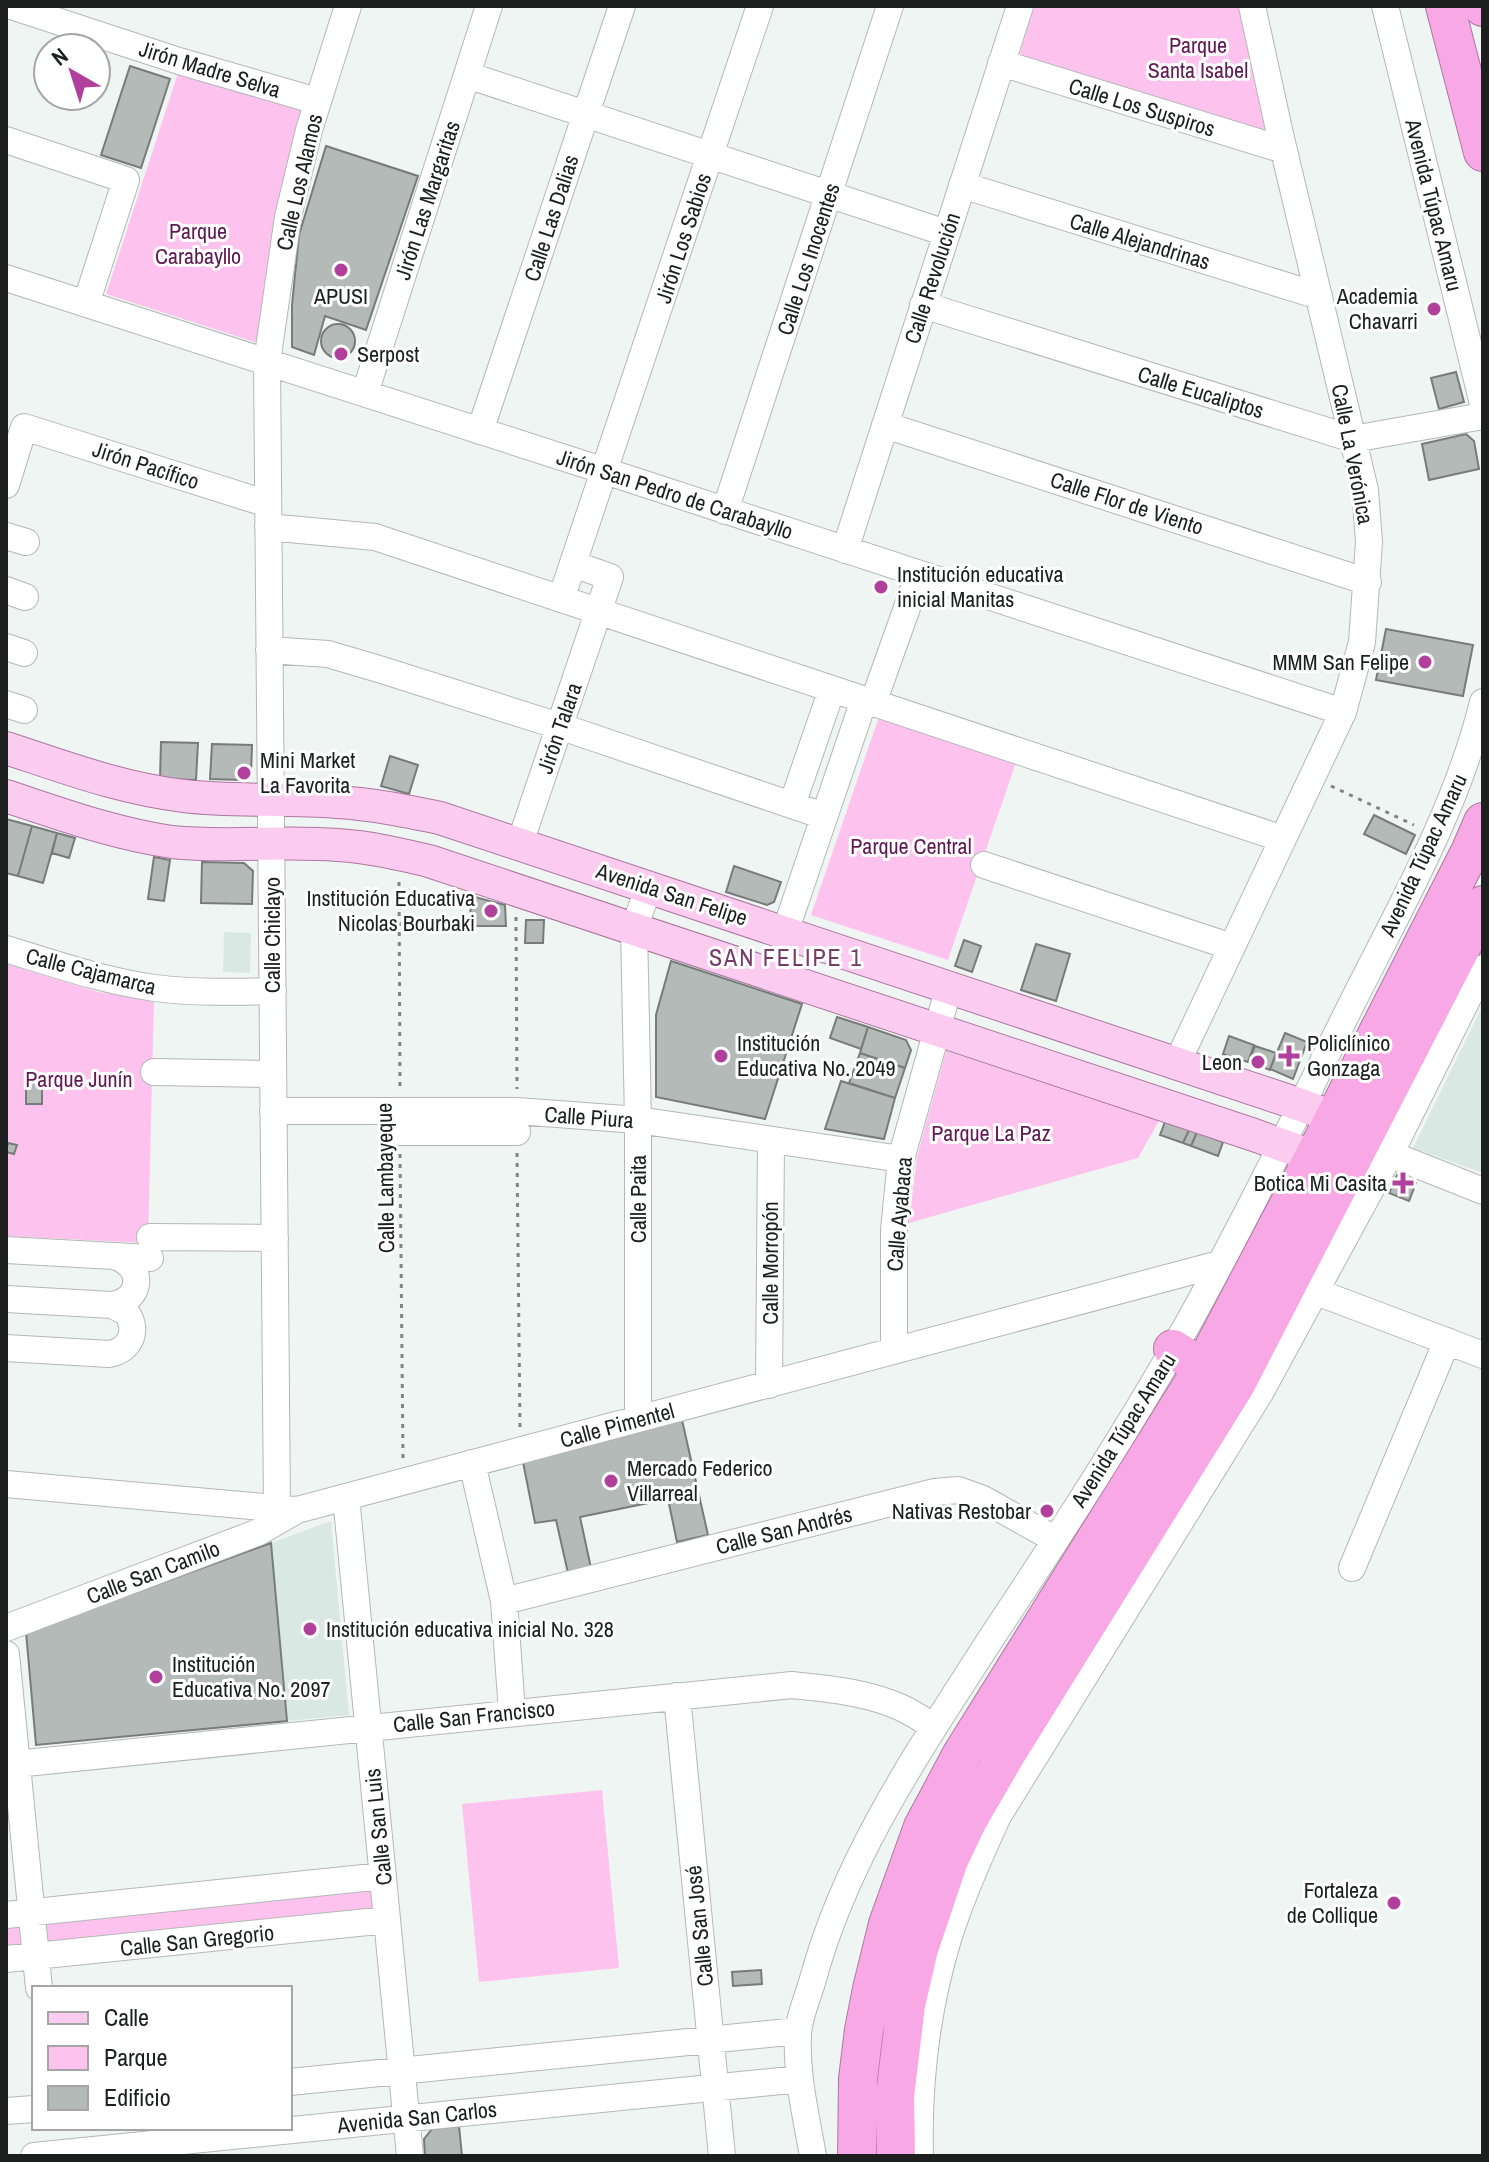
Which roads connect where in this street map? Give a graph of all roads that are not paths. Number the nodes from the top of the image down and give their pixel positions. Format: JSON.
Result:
{"nodes":[{"id":1,"x":11,"y":6,"type":"edge"},
{"id":2,"x":348,"y":6,"type":"edge"},
{"id":3,"x":489,"y":6,"type":"edge"},
{"id":4,"x":622,"y":6,"type":"edge"},
{"id":5,"x":760,"y":6,"type":"edge"},
{"id":6,"x":890,"y":6,"type":"edge"},
{"id":7,"x":1020,"y":6,"type":"edge"},
{"id":8,"x":1252,"y":6,"type":"edge"},
{"id":9,"x":1385,"y":6,"type":"edge"},
{"id":10,"x":1445,"y":6,"type":"edge"},
{"id":11,"x":1001,"y":63,"type":"junction"},
{"id":12,"x":467,"y":75,"type":"junction"},
{"id":13,"x":317,"y":101,"type":"junction"},
{"id":14,"x":586,"y":114,"type":"junction"},
{"id":15,"x":6,"y":140,"type":"edge"},
{"id":16,"x":1284,"y":150,"type":"junction"},
{"id":17,"x":1483,"y":152,"type":"edge"},
{"id":18,"x":710,"y":155,"type":"junction"},
{"id":19,"x":962,"y":185,"type":"junction"},
{"id":20,"x":829,"y":194,"type":"junction"},
{"id":21,"x":946,"y":233,"type":"junction"},
{"id":22,"x":1310,"y":261,"type":"junction"},
{"id":23,"x":1246,"y":275,"type":"junction"},
{"id":24,"x":6,"y":278,"type":"edge"},
{"id":25,"x":1319,"y":296,"type":"junction"},
{"id":26,"x":86,"y":304,"type":"junction"},
{"id":27,"x":923,"y":305,"type":"junction"},
{"id":28,"x":267,"y":362,"type":"junction"},
{"id":29,"x":365,"y":393,"type":"junction"},
{"id":30,"x":1483,"y":404,"type":"edge"},
{"id":31,"x":1483,"y":416,"type":"edge"},
{"id":32,"x":885,"y":425,"type":"junction"},
{"id":33,"x":480,"y":431,"type":"junction"},
{"id":34,"x":1353,"y":439,"type":"junction"},
{"id":35,"x":605,"y":471,"type":"junction"},
{"id":36,"x":13,"y":486,"type":"edge"},
{"id":37,"x":725,"y":511,"type":"junction"},
{"id":38,"x":268,"y":516,"type":"junction"},
{"id":39,"x":845,"y":550,"type":"junction"},
{"id":40,"x":573,"y":564,"type":"junction"},
{"id":41,"x":919,"y":574,"type":"junction"},
{"id":42,"x":1368,"y":582,"type":"junction"},
{"id":43,"x":561,"y":599,"type":"junction"},
{"id":44,"x":598,"y":612,"type":"junction"},
{"id":45,"x":269,"y":650,"type":"junction"},
{"id":46,"x":832,"y":689,"type":"junction"},
{"id":47,"x":869,"y":701,"type":"junction"},
{"id":48,"x":1483,"y":702,"type":"edge"},
{"id":49,"x":1343,"y":712,"type":"junction"},
{"id":50,"x":559,"y":726,"type":"junction"},
{"id":51,"x":6,"y":748,"type":"edge"},
{"id":52,"x":6,"y":796,"type":"edge"},
{"id":53,"x":271,"y":800,"type":"junction"},
{"id":54,"x":792,"y":805,"type":"junction"},
{"id":55,"x":824,"y":816,"type":"junction"},
{"id":56,"x":1483,"y":822,"type":"edge"},
{"id":57,"x":1283,"y":839,"type":"junction"},
{"id":58,"x":520,"y":843,"type":"junction"},
{"id":59,"x":271,"y":845,"type":"junction"},
{"id":60,"x":984,"y":865,"type":"dead end"},
{"id":61,"x":649,"y":887,"type":"junction"},
{"id":62,"x":1483,"y":905,"type":"edge"},
{"id":63,"x":634,"y":928,"type":"junction"},
{"id":64,"x":785,"y":932,"type":"junction"},
{"id":65,"x":1232,"y":947,"type":"junction"},
{"id":66,"x":6,"y":949,"type":"edge"},
{"id":67,"x":1483,"y":968,"type":"edge"},
{"id":68,"x":949,"y":987,"type":"junction"},
{"id":69,"x":273,"y":991,"type":"junction"},
{"id":70,"x":937,"y":1029,"type":"junction"},
{"id":71,"x":1177,"y":1063,"type":"junction"},
{"id":72,"x":154,"y":1072,"type":"dead end"},
{"id":73,"x":273,"y":1074,"type":"junction"},
{"id":74,"x":273,"y":1111,"type":"junction"},
{"id":75,"x":638,"y":1120,"type":"junction"},
{"id":76,"x":400,"y":1122,"type":"junction"},
{"id":77,"x":1349,"y":1126,"type":"junction"},
{"id":78,"x":517,"y":1132,"type":"dead end"},
{"id":79,"x":771,"y":1141,"type":"junction"},
{"id":80,"x":1315,"y":1157,"type":"junction"},
{"id":81,"x":901,"y":1159,"type":"junction"},
{"id":82,"x":1483,"y":1191,"type":"edge"},
{"id":83,"x":275,"y":1238,"type":"junction"},
{"id":84,"x":6,"y":1250,"type":"edge"},
{"id":85,"x":114,"y":1256,"type":"junction"},
{"id":86,"x":1219,"y":1264,"type":"junction"},
{"id":87,"x":1314,"y":1291,"type":"junction"},
{"id":88,"x":6,"y":1299,"type":"edge"},
{"id":89,"x":112,"y":1305,"type":"junction"},
{"id":90,"x":1447,"y":1341,"type":"junction"},
{"id":91,"x":6,"y":1348,"type":"edge"},
{"id":92,"x":894,"y":1351,"type":"junction"},
{"id":93,"x":1483,"y":1355,"type":"edge"},
{"id":94,"x":1188,"y":1359,"type":"junction"},
{"id":95,"x":769,"y":1385,"type":"junction"},
{"id":96,"x":638,"y":1419,"type":"junction"},
{"id":97,"x":472,"y":1463,"type":"junction"},
{"id":98,"x":6,"y":1484,"type":"edge"},
{"id":99,"x":346,"y":1497,"type":"junction"},
{"id":100,"x":287,"y":1509,"type":"junction"},
{"id":101,"x":1160,"y":1529,"type":"junction"},
{"id":102,"x":1071,"y":1537,"type":"junction"},
{"id":103,"x":1352,"y":1568,"type":"dead end"},
{"id":104,"x":504,"y":1601,"type":"junction"},
{"id":105,"x":6,"y":1628,"type":"edge"},
{"id":106,"x":6,"y":1654,"type":"edge"},
{"id":107,"x":677,"y":1696,"type":"junction"},
{"id":108,"x":512,"y":1712,"type":"junction"},
{"id":109,"x":368,"y":1727,"type":"junction"},
{"id":110,"x":934,"y":1727,"type":"junction"},
{"id":111,"x":12,"y":1764,"type":"edge"},
{"id":112,"x":383,"y":1876,"type":"junction"},
{"id":113,"x":19,"y":1914,"type":"edge"},
{"id":114,"x":387,"y":1920,"type":"junction"},
{"id":115,"x":36,"y":1956,"type":"junction"},
{"id":116,"x":6,"y":1959,"type":"edge"},
{"id":117,"x":39,"y":1986,"type":"edge"},
{"id":118,"x":798,"y":2031,"type":"junction"},
{"id":119,"x":711,"y":2040,"type":"junction"},
{"id":120,"x":402,"y":2072,"type":"junction"},
{"id":121,"x":800,"y":2079,"type":"junction"},
{"id":122,"x":292,"y":2082,"type":"edge"},
{"id":123,"x":716,"y":2087,"type":"junction"},
{"id":124,"x":907,"y":2099,"type":"junction"},
{"id":125,"x":32,"y":2109,"type":"edge"},
{"id":126,"x":6,"y":2111,"type":"edge"},
{"id":127,"x":407,"y":2118,"type":"junction"},
{"id":128,"x":292,"y":2128,"type":"edge"},
{"id":129,"x":264,"y":2130,"type":"edge"},
{"id":130,"x":50,"y":2148,"type":"edge"},
{"id":131,"x":410,"y":2156,"type":"edge"},
{"id":132,"x":722,"y":2156,"type":"edge"},
{"id":133,"x":813,"y":2156,"type":"edge"},
{"id":134,"x":857,"y":2156,"type":"edge"},
{"id":135,"x":896,"y":2156,"type":"edge"},
{"id":136,"x":920,"y":2156,"type":"edge"}],
"edges":[{"from":1,"to":13,"type":"street","name":"Jirón Madre Selva"},
{"from":2,"to":13,"type":"street","name":"Calle Los Alamos"},
{"from":3,"to":12,"type":"street","name":"Jirón Las Margaritas"},
{"from":4,"to":14,"type":"street","name":"Calle Las Dalias"},
{"from":5,"to":18,"type":"street","name":"Jirón Los Sabios"},
{"from":6,"to":20,"type":"street","name":"Calle Los Inocentes"},
{"from":7,"to":11,"type":"street","name":"Calle Revolución"},
{"from":8,"to":16,"type":"street","name":"Calle La Verónica"},
{"from":9,"to":30,"type":"street","name":"Avenida Túpac Amaru"},
{"from":10,"to":17,"type":"highway"},
{"from":11,"to":16,"type":"street","name":"Calle Los Suspiros"},
{"from":11,"to":19,"type":"street","name":"Calle Revolución"},
{"from":12,"to":14,"type":"street"},
{"from":12,"to":29,"type":"street","name":"Jirón Las Margaritas"},
{"from":13,"to":28,"type":"street","name":"Calle Los Alamos"},
{"from":14,"to":18,"type":"street"},
{"from":14,"to":33,"type":"street","name":"Calle Las Dalias"},
{"from":15,"to":26,"type":"street"},
{"from":16,"to":22,"type":"street","name":"Calle La Verónica"},
{"from":18,"to":20,"type":"street"},
{"from":18,"to":35,"type":"street","name":"Jirón Los Sabios"},
{"from":19,"to":21,"type":"street","name":"Calle Revolución"},
{"from":19,"to":23,"type":"street","name":"Calle Alejandrinas"},
{"from":20,"to":21,"type":"street"},
{"from":20,"to":37,"type":"street","name":"Calle Los Inocentes"},
{"from":21,"to":27,"type":"street","name":"Calle Revolución"},
{"from":22,"to":23,"type":"street"},
{"from":22,"to":25,"type":"street","name":"Calle La Verónica"},
{"from":23,"to":25,"type":"street","name":"Calle Alejandrinas"},
{"from":24,"to":26,"type":"street","name":"Jirón San Pedro de Carabayllo"},
{"from":25,"to":34,"type":"street","name":"Calle La Verónica"},
{"from":26,"to":28,"type":"street","name":"Jirón San Pedro de Carabayllo"},
{"from":27,"to":32,"type":"street","name":"Calle Revolución"},
{"from":27,"to":34,"type":"street","name":"Calle Eucaliptos"},
{"from":28,"to":29,"type":"street","name":"Jirón San Pedro de Carabayllo"},
{"from":28,"to":38,"type":"street","name":"Calle Chiclayo"},
{"from":29,"to":33,"type":"street","name":"Jirón San Pedro de Carabayllo"},
{"from":31,"to":34,"type":"street","name":"Calle Eucaliptos"},
{"from":32,"to":39,"type":"street","name":"Calle Revolución"},
{"from":32,"to":42,"type":"street","name":"Calle Flor de Viento"},
{"from":33,"to":35,"type":"street","name":"Jirón San Pedro de Carabayllo"},
{"from":34,"to":42,"type":"street","name":"Calle La Verónica"},
{"from":35,"to":37,"type":"street","name":"Jirón San Pedro de Carabayllo"},
{"from":35,"to":40,"type":"street","name":"Jirón Los Sabios"},
{"from":36,"to":38,"type":"street","name":"Jirón Pacífico"},
{"from":37,"to":39,"type":"street","name":"Jirón San Pedro de Carabayllo"},
{"from":38,"to":43,"type":"street","name":"Jirón Pacífico"},
{"from":38,"to":45,"type":"street","name":"Calle Chiclayo"},
{"from":39,"to":41,"type":"street","name":"Jirón San Pedro de Carabayllo"},
{"from":40,"to":43,"type":"street","name":"Jirón Los Sabios"},
{"from":40,"to":44,"type":"street","name":"Jirón Talara"},
{"from":41,"to":47,"type":"street"},
{"from":41,"to":49,"type":"street","name":"Jirón San Pedro de Carabayllo"},
{"from":42,"to":49,"type":"street","name":"Calle La Verónica"},
{"from":43,"to":44,"type":"street","name":"Jirón Pacífico"},
{"from":44,"to":46,"type":"street","name":"Jirón Pacífico"},
{"from":44,"to":50,"type":"street","name":"Jirón Talara"},
{"from":45,"to":50,"type":"street"},
{"from":45,"to":53,"type":"street","name":"Calle Chiclayo"},
{"from":46,"to":47,"type":"street","name":"Jirón Pacífico"},
{"from":46,"to":54,"type":"street"},
{"from":47,"to":55,"type":"street"},
{"from":47,"to":57,"type":"street","name":"Jirón Pacífico"},
{"from":48,"to":77,"type":"street","name":"Avenida Túpac Amaru"},
{"from":49,"to":57,"type":"street","name":"Calle La Verónica"},
{"from":50,"to":54,"type":"street"},
{"from":50,"to":58,"type":"street","name":"Jirón Talara"},
{"from":51,"to":53,"type":"main road","name":"Avenida San Felipe"},
{"from":52,"to":59,"type":"main road","name":"Avenida San Felipe"},
{"from":53,"to":58,"type":"main road","name":"Avenida San Felipe"},
{"from":53,"to":59,"type":"street","name":"Calle Chiclayo"},
{"from":54,"to":55,"type":"street"},
{"from":55,"to":64,"type":"street"},
{"from":56,"to":77,"type":"highway","name":"Avenida Túpac Amaru"},
{"from":57,"to":65,"type":"street","name":"Calle La Verónica"},
{"from":58,"to":61,"type":"main road","name":"Avenida San Felipe"},
{"from":59,"to":63,"type":"main road","name":"Avenida San Felipe"},
{"from":59,"to":69,"type":"street","name":"Calle Chiclayo"},
{"from":60,"to":65,"type":"street"},
{"from":61,"to":63,"type":"street","name":"Calle Paita"},
{"from":61,"to":64,"type":"main road","name":"Avenida San Felipe"},
{"from":62,"to":77,"type":"highway","name":"Avenida Túpac Amaru"},
{"from":63,"to":70,"type":"main road","name":"Avenida San Felipe"},
{"from":63,"to":75,"type":"street","name":"Calle Paita"},
{"from":64,"to":68,"type":"main road","name":"Avenida San Felipe"},
{"from":65,"to":71,"type":"street","name":"Calle La Verónica"},
{"from":66,"to":69,"type":"street","name":"Calle Cajamarca"},
{"from":67,"to":77,"type":"street","name":"Avenida Túpac Amaru"},
{"from":68,"to":70,"type":"street","name":"Calle Ayabaca"},
{"from":68,"to":71,"type":"main road","name":"Avenida San Felipe"},
{"from":69,"to":73,"type":"street","name":"Calle Chiclayo"},
{"from":70,"to":80,"type":"main road","name":"Avenida San Felipe"},
{"from":70,"to":81,"type":"street","name":"Calle Ayabaca"},
{"from":71,"to":77,"type":"main road","name":"Avenida San Felipe"},
{"from":72,"to":73,"type":"street"},
{"from":73,"to":74,"type":"street","name":"Calle Chiclayo"},
{"from":74,"to":76,"type":"street","name":"Calle Piura"},
{"from":74,"to":83,"type":"street","name":"Calle Chiclayo"},
{"from":75,"to":76,"type":"street","name":"Calle Piura"},
{"from":75,"to":79,"type":"street","name":"Calle Piura"},
{"from":75,"to":96,"type":"street","name":"Calle Paita"},
{"from":76,"to":78,"type":"street"},
{"from":77,"to":80,"type":"highway","name":"Avenida Túpac Amaru"},
{"from":77,"to":80,"type":"street","name":"Avenida Túpac Amaru"},
{"from":77,"to":82,"type":"street"},
{"from":77,"to":87,"type":"street","name":"Avenida Túpac Amaru"},
{"from":79,"to":81,"type":"street","name":"Calle Piura"},
{"from":79,"to":95,"type":"street","name":"Calle Morropón"},
{"from":80,"to":86,"type":"street","name":"Avenida Túpac Amaru"},
{"from":80,"to":94,"type":"highway","name":"Avenida Túpac Amaru"},
{"from":80,"to":101,"type":"highway","name":"Avenida Túpac Amaru"},
{"from":81,"to":92,"type":"street","name":"Calle Ayabaca"},
{"from":83,"to":85,"type":"street"},
{"from":83,"to":100,"type":"street","name":"Calle Chiclayo"},
{"from":84,"to":85,"type":"street"},
{"from":85,"to":89,"type":"street"},
{"from":86,"to":92,"type":"street","name":"Calle Pimentel"},
{"from":86,"to":94,"type":"street","name":"Avenida Túpac Amaru"},
{"from":87,"to":90,"type":"street"},
{"from":87,"to":101,"type":"street","name":"Avenida Túpac Amaru"},
{"from":88,"to":89,"type":"street"},
{"from":89,"to":91,"type":"street"},
{"from":90,"to":93,"type":"street"},
{"from":90,"to":103,"type":"street"},
{"from":92,"to":95,"type":"street","name":"Calle Pimentel"},
{"from":94,"to":102,"type":"highway","name":"Avenida Túpac Amaru"},
{"from":95,"to":96,"type":"street","name":"Calle Pimentel"},
{"from":96,"to":97,"type":"street","name":"Calle Pimentel"},
{"from":97,"to":99,"type":"street","name":"Calle Pimentel"},
{"from":97,"to":104,"type":"street"},
{"from":98,"to":100,"type":"street","name":"Calle Pimentel"},
{"from":99,"to":100,"type":"street","name":"Calle Pimentel"},
{"from":99,"to":109,"type":"street","name":"Calle San Luis"},
{"from":100,"to":105,"type":"street","name":"Calle San Camilo"},
{"from":101,"to":124,"type":"highway","name":"Avenida Túpac Amaru"},
{"from":102,"to":104,"type":"street","name":"Calle San Andrés"},
{"from":102,"to":110,"type":"street","name":"Avenida Túpac Amaru"},
{"from":102,"to":134,"type":"highway","name":"Avenida Túpac Amaru"},
{"from":104,"to":108,"type":"street"},
{"from":106,"to":111,"type":"street"},
{"from":107,"to":108,"type":"street","name":"Calle San Francisco"},
{"from":107,"to":110,"type":"street","name":"Calle San Francisco"},
{"from":107,"to":119,"type":"street","name":"Calle San José"},
{"from":108,"to":109,"type":"street","name":"Calle San Francisco"},
{"from":109,"to":111,"type":"street","name":"Calle San Francisco"},
{"from":109,"to":112,"type":"street","name":"Calle San Luis"},
{"from":110,"to":118,"type":"street","name":"Avenida Túpac Amaru"},
{"from":111,"to":113,"type":"street"},
{"from":112,"to":113,"type":"street","name":"Calle San Gregorio"},
{"from":112,"to":114,"type":"street","name":"Calle San Luis"},
{"from":113,"to":115,"type":"street"},
{"from":114,"to":115,"type":"street","name":"Calle San Gregorio"},
{"from":114,"to":120,"type":"street","name":"Calle San Luis"},
{"from":115,"to":116,"type":"street","name":"Calle San Gregorio"},
{"from":115,"to":117,"type":"street"},
{"from":118,"to":119,"type":"street"},
{"from":118,"to":121,"type":"street","name":"Avenida Túpac Amaru"},
{"from":119,"to":120,"type":"street"},
{"from":119,"to":123,"type":"street","name":"Calle San José"},
{"from":120,"to":122,"type":"street"},
{"from":120,"to":127,"type":"street","name":"Calle San Luis"},
{"from":121,"to":123,"type":"street","name":"Avenida San Carlos"},
{"from":121,"to":133,"type":"street","name":"Avenida Túpac Amaru"},
{"from":123,"to":127,"type":"street","name":"Avenida San Carlos"},
{"from":123,"to":132,"type":"street","name":"Calle San José"},
{"from":124,"to":135,"type":"highway","name":"Avenida Túpac Amaru"},
{"from":124,"to":136,"type":"street","name":"Avenida Túpac Amaru"},
{"from":125,"to":126,"type":"street"},
{"from":127,"to":128,"type":"street","name":"Avenida San Carlos"},
{"from":127,"to":131,"type":"street","name":"Calle San Luis"},
{"from":129,"to":130,"type":"street","name":"Avenida San Carlos"}]}
